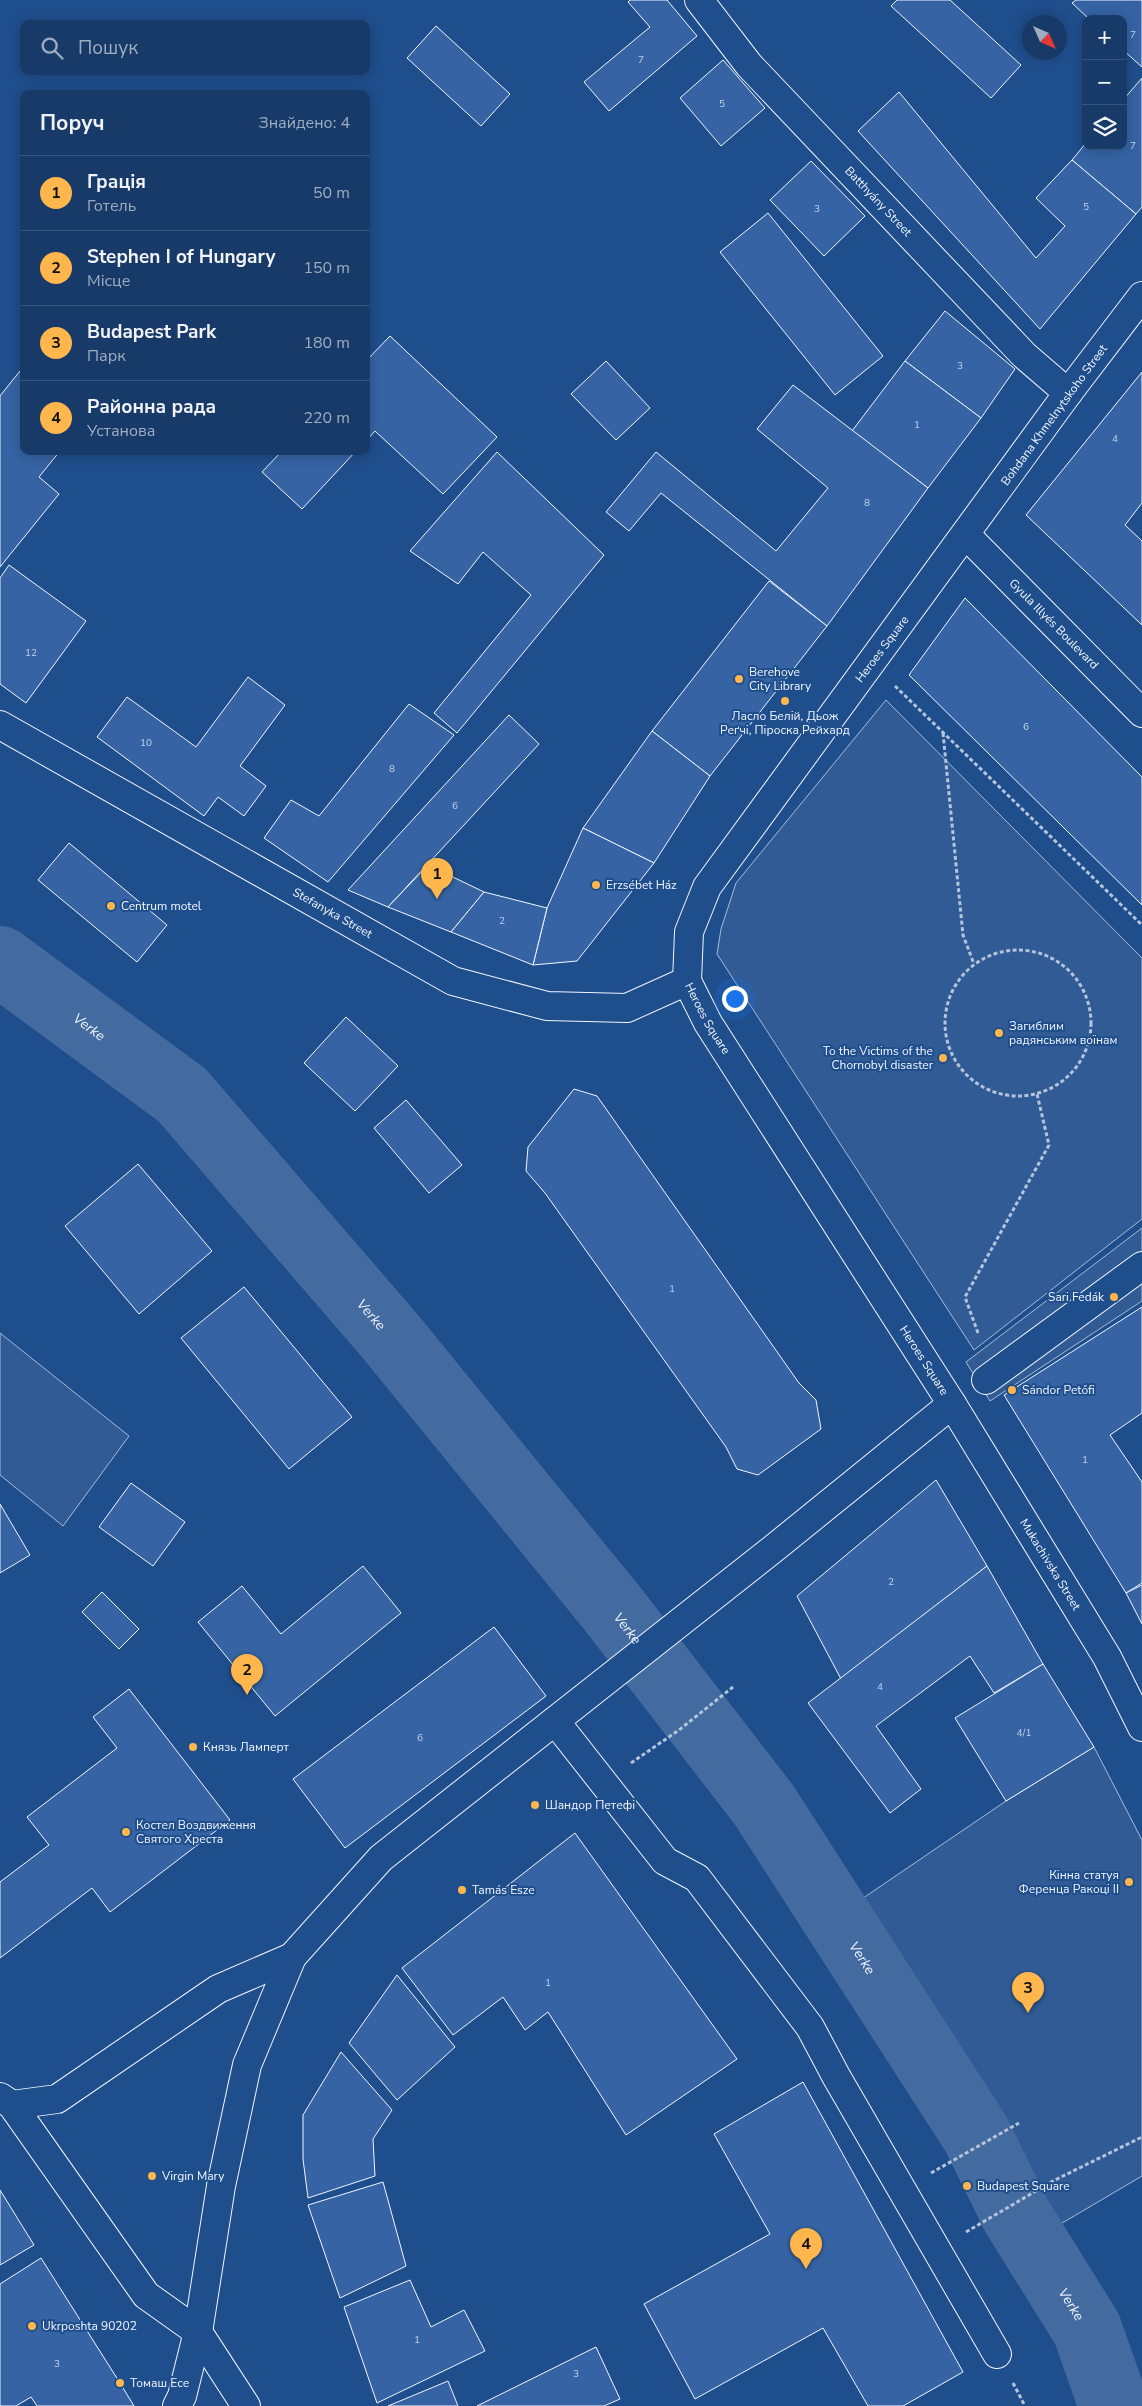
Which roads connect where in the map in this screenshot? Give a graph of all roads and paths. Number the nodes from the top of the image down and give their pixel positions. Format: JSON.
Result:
{"nodes":[{"id":1,"x":699,"y":0,"type":"edge"},
{"id":2,"x":1142,"y":296,"type":"edge"},
{"id":3,"x":1068,"y":393,"type":"junction"},
{"id":4,"x":966,"y":535,"type":"junction"},
{"id":5,"x":872,"y":663,"type":"junction"},
{"id":6,"x":1142,"y":713,"type":"edge"},
{"id":7,"x":0,"y":725,"type":"edge"},
{"id":8,"x":943,"y":733,"type":"junction"},
{"id":9,"x":1142,"y":925,"type":"edge"},
{"id":10,"x":974,"y":964,"type":"junction"},
{"id":11,"x":688,"y":981,"type":"junction"},
{"id":12,"x":1037,"y":1094,"type":"junction"},
{"id":13,"x":1142,"y":1266,"type":"edge"},
{"id":14,"x":978,"y":1333,"type":"dead end"},
{"id":15,"x":986,"y":1380,"type":"dead end"},
{"id":16,"x":952,"y":1404,"type":"junction"},
{"id":17,"x":733,"y":1687,"type":"dead end"},
{"id":18,"x":561,"y":1716,"type":"junction"},
{"id":19,"x":1142,"y":1727,"type":"edge"},
{"id":20,"x":628,"y":1765,"type":"dead end"},
{"id":21,"x":292,"y":1956,"type":"junction"},
{"id":22,"x":6,"y":2101,"type":"edge"},
{"id":23,"x":1019,"y":2123,"type":"dead end"},
{"id":24,"x":1142,"y":2137,"type":"edge"},
{"id":25,"x":960,"y":2157,"type":"dead end"},
{"id":26,"x":990,"y":2218,"type":"dead end"},
{"id":27,"x":198,"y":2332,"type":"junction"},
{"id":28,"x":997,"y":2354,"type":"dead end"},
{"id":29,"x":176,"y":2406,"type":"edge"},
{"id":30,"x":246,"y":2406,"type":"edge"}],
"edges":[{"from":1,"to":3,"type":"main road","name":"Batthyány Street"},
{"from":2,"to":3,"type":"main road","name":"Bohdana Khmelnytskoho Street"},
{"from":3,"to":4,"type":"main road","name":"Bohdana Khmelnytskoho Street"},
{"from":4,"to":5,"type":"main road","name":"Heroes Square"},
{"from":4,"to":6,"type":"main road","name":"Gyula Illyés Boulevard"},
{"from":5,"to":8,"type":"path"},
{"from":5,"to":11,"type":"main road","name":"Heroes Square"},
{"from":7,"to":11,"type":"main road","name":"Stefanyka Street"},
{"from":8,"to":9,"type":"path"},
{"from":8,"to":10,"type":"path"},
{"from":10,"to":12,"type":"path"},
{"from":10,"to":12,"type":"path"},
{"from":11,"to":16,"type":"main road","name":"Heroes Square"},
{"from":12,"to":14,"type":"path"},
{"from":13,"to":15,"type":"main road"},
{"from":16,"to":18,"type":"main road"},
{"from":16,"to":19,"type":"main road","name":"Mukachivska Street"},
{"from":17,"to":20,"type":"path"},
{"from":18,"to":21,"type":"main road"},
{"from":18,"to":28,"type":"main road"},
{"from":21,"to":22,"type":"main road"},
{"from":21,"to":27,"type":"main road"},
{"from":22,"to":27,"type":"main road"},
{"from":23,"to":25,"type":"path"},
{"from":24,"to":26,"type":"path"},
{"from":27,"to":29,"type":"main road"},
{"from":27,"to":30,"type":"main road"}]}
